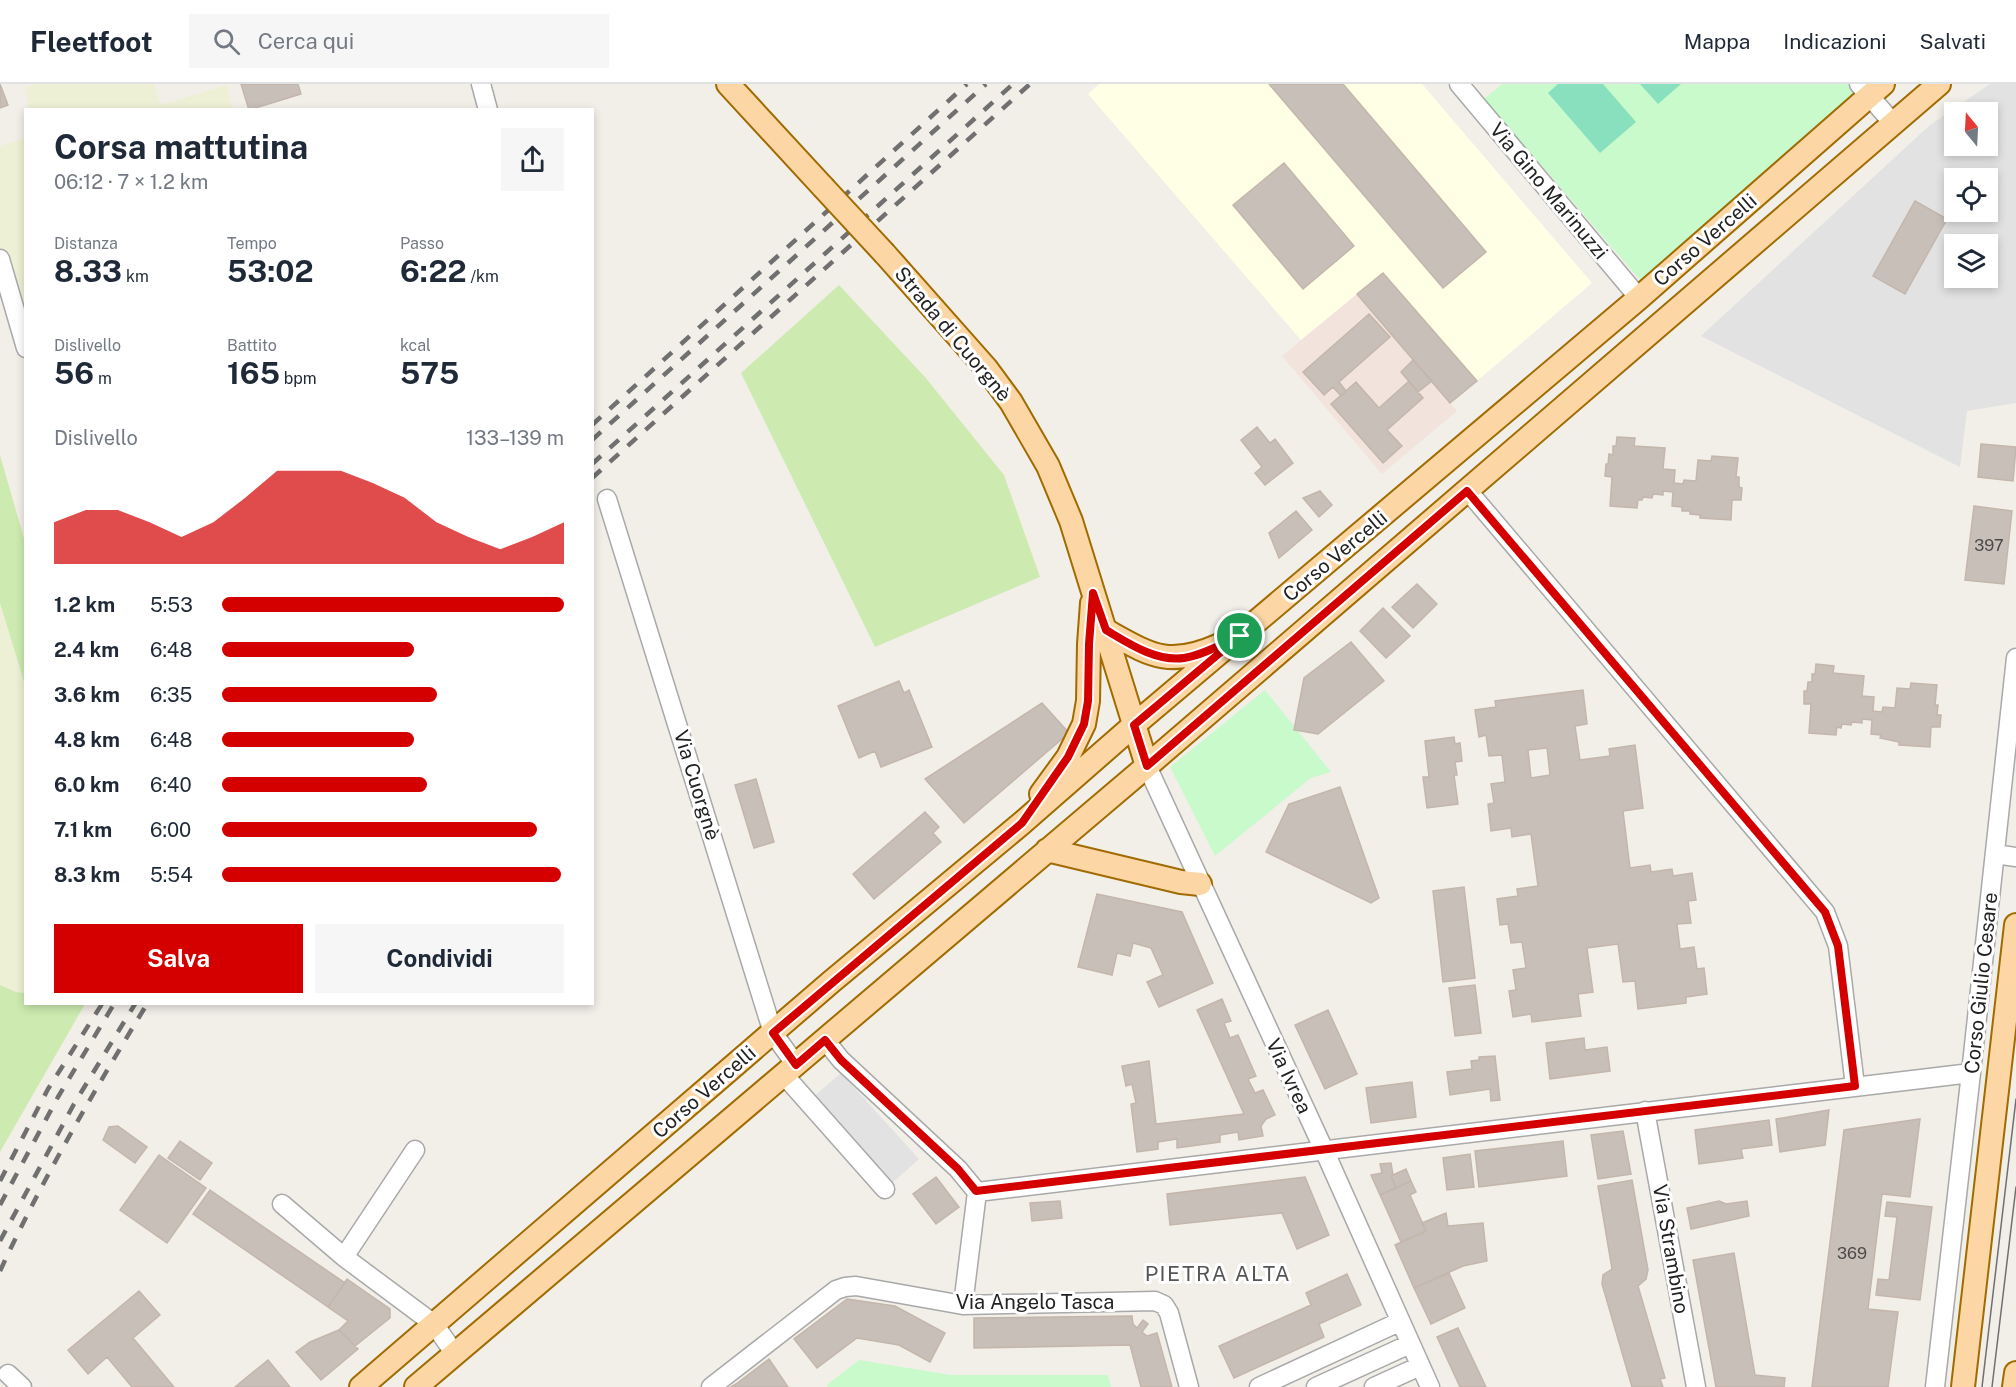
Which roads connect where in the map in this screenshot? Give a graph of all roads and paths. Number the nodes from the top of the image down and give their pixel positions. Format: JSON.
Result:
{"nodes":[{"id":1,"x":481,"y":84,"type":"edge"},
{"id":2,"x":728,"y":84,"type":"edge"},
{"id":3,"x":1459,"y":84,"type":"edge"},
{"id":4,"x":1939,"y":84,"type":"edge"},
{"id":5,"x":1870,"y":88,"type":"edge"},
{"id":6,"x":487,"y":108,"type":"edge"},
{"id":7,"x":1892,"y":122,"type":"junction"},
{"id":8,"x":0,"y":259,"type":"edge"},
{"id":9,"x":1639,"y":298,"type":"junction"},
{"id":10,"x":24,"y":341,"type":"edge"},
{"id":11,"x":1467,"y":491,"type":"junction"},
{"id":12,"x":607,"y":499,"type":"dead end"},
{"id":13,"x":1093,"y":593,"type":"junction"},
{"id":14,"x":1106,"y":630,"type":"junction"},
{"id":15,"x":1240,"y":636,"type":"junction"},
{"id":16,"x":2016,"y":658,"type":"edge"},
{"id":17,"x":1134,"y":725,"type":"junction"},
{"id":18,"x":1147,"y":766,"type":"junction"},
{"id":19,"x":1022,"y":823,"type":"junction"},
{"id":20,"x":2007,"y":829,"type":"edge"},
{"id":21,"x":1047,"y":850,"type":"junction"},
{"id":22,"x":1995,"y":854,"type":"junction"},
{"id":23,"x":2016,"y":856,"type":"edge"},
{"id":24,"x":1200,"y":884,"type":"junction"},
{"id":25,"x":2016,"y":925,"type":"edge"},
{"id":26,"x":773,"y":1033,"type":"junction"},
{"id":27,"x":825,"y":1040,"type":"junction"},
{"id":28,"x":790,"y":1070,"type":"junction"},
{"id":29,"x":1971,"y":1073,"type":"junction"},
{"id":30,"x":1855,"y":1086,"type":"junction"},
{"id":31,"x":1646,"y":1111,"type":"junction"},
{"id":32,"x":415,"y":1150,"type":"dead end"},
{"id":33,"x":1324,"y":1150,"type":"junction"},
{"id":34,"x":885,"y":1189,"type":"dead end"},
{"id":35,"x":976,"y":1191,"type":"junction"},
{"id":36,"x":282,"y":1204,"type":"dead end"},
{"id":37,"x":344,"y":1257,"type":"junction"},
{"id":38,"x":963,"y":1305,"type":"junction"},
{"id":39,"x":1944,"y":1308,"type":"junction"},
{"id":40,"x":1972,"y":1311,"type":"junction"},
{"id":41,"x":1399,"y":1322,"type":"junction"},
{"id":42,"x":434,"y":1324,"type":"junction"},
{"id":43,"x":1410,"y":1344,"type":"junction"},
{"id":44,"x":454,"y":1354,"type":"junction"},
{"id":45,"x":1420,"y":1366,"type":"junction"},
{"id":46,"x":2016,"y":1373,"type":"edge"},
{"id":47,"x":361,"y":1387,"type":"edge"},
{"id":48,"x":416,"y":1387,"type":"edge"},
{"id":49,"x":711,"y":1387,"type":"edge"},
{"id":50,"x":1189,"y":1387,"type":"edge"},
{"id":51,"x":1259,"y":1387,"type":"edge"},
{"id":52,"x":1316,"y":1387,"type":"edge"},
{"id":53,"x":1374,"y":1387,"type":"edge"},
{"id":54,"x":1430,"y":1387,"type":"edge"},
{"id":55,"x":1696,"y":1387,"type":"edge"},
{"id":56,"x":1935,"y":1387,"type":"edge"},
{"id":57,"x":1963,"y":1387,"type":"edge"},
{"id":58,"x":2014,"y":1387,"type":"edge"}],
"edges":[{"from":1,"to":6,"type":"street"},
{"from":2,"to":13,"type":"main road","name":"Strada di Cuorgnè","bridge":true},
{"from":3,"to":9,"type":"street","name":"Via Gino Marinuzzi"},
{"from":4,"to":7,"type":"main road","name":"Corso Vercelli"},
{"from":5,"to":7,"type":"street","name":"Corso Vercelli"},
{"from":5,"to":9,"type":"main road","name":"Corso Vercelli"},
{"from":7,"to":11,"type":"main road","name":"Corso Vercelli"},
{"from":8,"to":10,"type":"street"},
{"from":9,"to":15,"type":"main road","name":"Corso Vercelli"},
{"from":11,"to":18,"type":"main road","name":"Corso Vercelli"},
{"from":11,"to":30,"type":"street"},
{"from":12,"to":26,"type":"street","name":"Via Cuorgnè"},
{"from":13,"to":14,"type":"main road","name":"Strada di Cuorgnè"},
{"from":13,"to":19,"type":"main road"},
{"from":14,"to":15,"type":"main road"},
{"from":14,"to":17,"type":"main road","name":"Strada di Cuorgnè"},
{"from":15,"to":17,"type":"main road","name":"Corso Vercelli"},
{"from":16,"to":20,"type":"street","name":"Corso Giulio Cesare"},
{"from":17,"to":18,"type":"main road","name":"Strada di Cuorgnè"},
{"from":17,"to":19,"type":"main road","name":"Corso Vercelli"},
{"from":18,"to":21,"type":"main road","name":"Corso Vercelli"},
{"from":18,"to":24,"type":"street","name":"Via Ivrea"},
{"from":19,"to":26,"type":"main road","name":"Corso Vercelli"},
{"from":20,"to":22,"type":"street","name":"Corso Giulio Cesare"},
{"from":21,"to":24,"type":"main road"},
{"from":21,"to":27,"type":"main road","name":"Corso Vercelli"},
{"from":22,"to":23,"type":"street"},
{"from":22,"to":29,"type":"street","name":"Corso Giulio Cesare"},
{"from":24,"to":33,"type":"street","name":"Via Ivrea"},
{"from":25,"to":40,"type":"main road","name":"Corso Giulio Cesare"},
{"from":26,"to":28,"type":"street","name":"Via Cuorgnè"},
{"from":26,"to":42,"type":"main road","name":"Corso Vercelli"},
{"from":27,"to":28,"type":"main road","name":"Corso Vercelli"},
{"from":27,"to":35,"type":"street"},
{"from":28,"to":34,"type":"street","name":"Via Cuorgnè"},
{"from":28,"to":44,"type":"main road","name":"Corso Vercelli"},
{"from":29,"to":30,"type":"street"},
{"from":29,"to":39,"type":"street","name":"Corso Giulio Cesare"},
{"from":30,"to":31,"type":"street"},
{"from":31,"to":33,"type":"street"},
{"from":31,"to":55,"type":"street","name":"Via Strambino"},
{"from":32,"to":37,"type":"street"},
{"from":33,"to":35,"type":"street"},
{"from":33,"to":41,"type":"street","name":"Via Ivrea"},
{"from":35,"to":38,"type":"street"},
{"from":36,"to":37,"type":"street"},
{"from":37,"to":42,"type":"street"},
{"from":38,"to":49,"type":"street","name":"Via Angelo Tasca"},
{"from":38,"to":50,"type":"street","name":"Via Angelo Tasca"},
{"from":39,"to":40,"type":"street"},
{"from":39,"to":56,"type":"street","name":"Corso Giulio Cesare"},
{"from":40,"to":57,"type":"main road","name":"Corso Giulio Cesare"},
{"from":41,"to":43,"type":"street","name":"Via Ivrea"},
{"from":41,"to":51,"type":"street"},
{"from":42,"to":44,"type":"street"},
{"from":42,"to":47,"type":"main road","name":"Corso Vercelli"},
{"from":43,"to":45,"type":"street","name":"Via Ivrea"},
{"from":43,"to":52,"type":"street"},
{"from":44,"to":48,"type":"main road","name":"Corso Vercelli"},
{"from":45,"to":53,"type":"street"},
{"from":45,"to":54,"type":"street","name":"Via Ivrea"},
{"from":46,"to":58,"type":"main road"}]}
